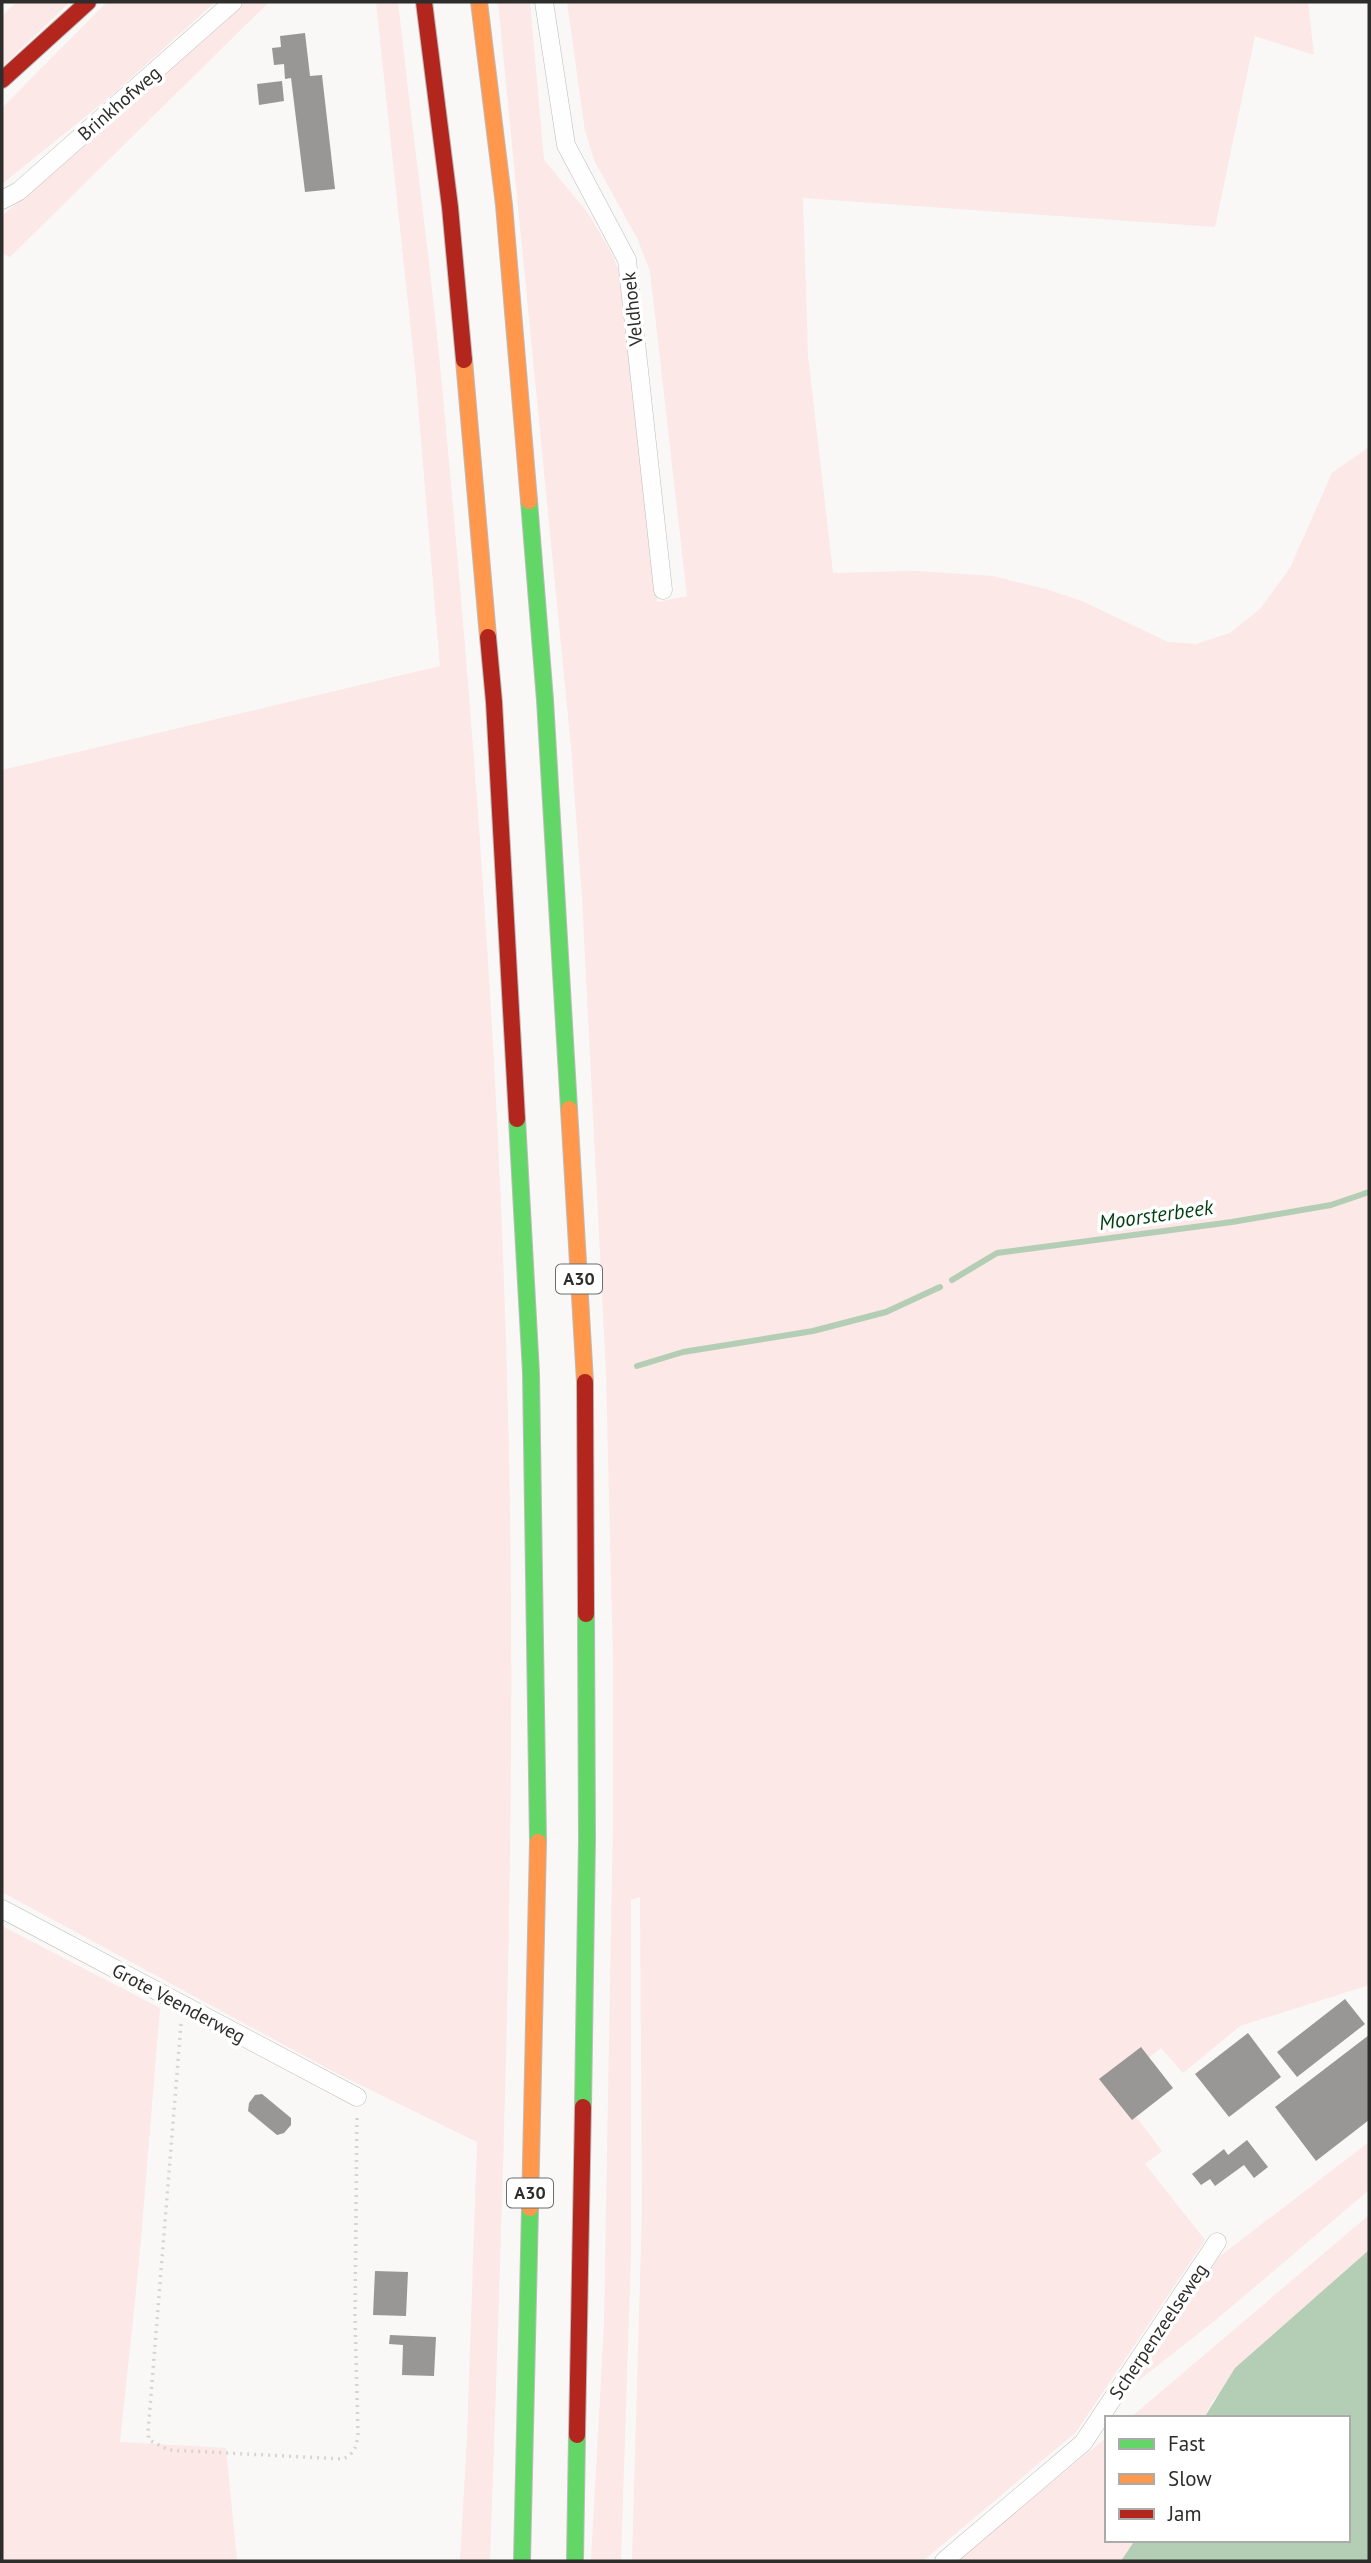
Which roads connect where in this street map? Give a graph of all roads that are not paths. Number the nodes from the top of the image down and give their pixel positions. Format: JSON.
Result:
{"nodes":[{"id":1,"x":88,"y":2,"type":"edge"},
{"id":2,"x":233,"y":2,"type":"edge"},
{"id":3,"x":424,"y":2,"type":"edge"},
{"id":4,"x":479,"y":2,"type":"edge"},
{"id":5,"x":544,"y":2,"type":"edge"},
{"id":6,"x":2,"y":80,"type":"edge"},
{"id":7,"x":2,"y":200,"type":"edge"},
{"id":8,"x":663,"y":590,"type":"dead end"},
{"id":9,"x":2,"y":1909,"type":"edge"},
{"id":10,"x":357,"y":2098,"type":"road end"},
{"id":11,"x":1217,"y":2242,"type":"dead end"},
{"id":12,"x":522,"y":2561,"type":"edge"},
{"id":13,"x":575,"y":2561,"type":"edge"},
{"id":14,"x":944,"y":2561,"type":"edge"}],
"edges":[{"from":1,"to":6,"type":"main road"},
{"from":2,"to":7,"type":"street","name":"Brinkhofweg"},
{"from":3,"to":12,"type":"main road","number":"A30"},
{"from":4,"to":13,"type":"main road","number":"A30"},
{"from":5,"to":8,"type":"street","name":"Veldhoek"},
{"from":9,"to":10,"type":"street","name":"Grote Veenderweg"},
{"from":11,"to":14,"type":"street","name":"Scherpenzeelseweg"}]}
